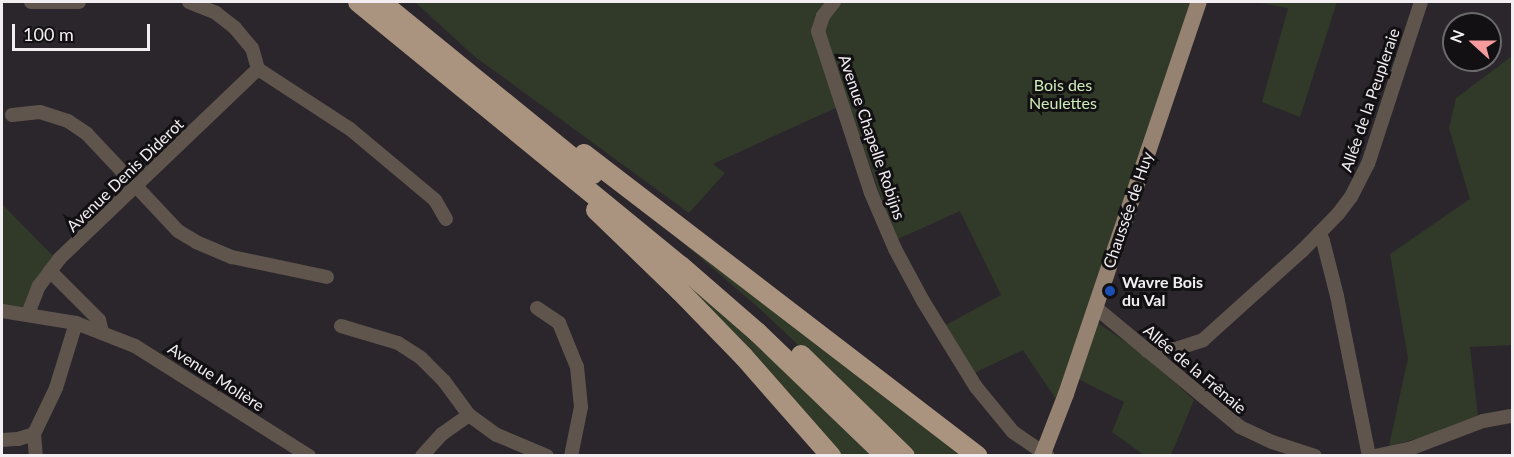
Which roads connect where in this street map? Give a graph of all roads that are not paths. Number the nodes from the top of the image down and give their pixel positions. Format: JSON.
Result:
{"nodes":[{"id":1,"x":31,"y":2,"type":"edge"},
{"id":2,"x":79,"y":2,"type":"edge"},
{"id":3,"x":189,"y":2,"type":"edge"},
{"id":4,"x":357,"y":2,"type":"edge"},
{"id":5,"x":381,"y":2,"type":"edge"},
{"id":6,"x":834,"y":2,"type":"edge"},
{"id":7,"x":1199,"y":2,"type":"edge"},
{"id":8,"x":1421,"y":2,"type":"edge"},
{"id":9,"x":258,"y":69,"type":"junction"},
{"id":10,"x":12,"y":115,"type":"dead end"},
{"id":11,"x":520,"y":123,"type":"junction"},
{"id":12,"x":136,"y":187,"type":"junction"},
{"id":13,"x":446,"y":219,"type":"dead end"},
{"id":14,"x":1319,"y":233,"type":"junction"},
{"id":15,"x":50,"y":271,"type":"junction"},
{"id":16,"x":327,"y":277,"type":"dead end"},
{"id":17,"x":1095,"y":307,"type":"junction"},
{"id":18,"x":537,"y":309,"type":"dead end"},
{"id":19,"x":2,"y":312,"type":"edge"},
{"id":20,"x":28,"y":314,"type":"junction"},
{"id":21,"x":76,"y":323,"type":"junction"},
{"id":22,"x":340,"y":326,"type":"dead end"},
{"id":23,"x":102,"y":332,"type":"junction"},
{"id":24,"x":1147,"y":351,"type":"junction"},
{"id":25,"x":469,"y":415,"type":"junction"},
{"id":26,"x":1512,"y":416,"type":"edge"},
{"id":27,"x":34,"y":434,"type":"junction"},
{"id":28,"x":2,"y":440,"type":"edge"},
{"id":29,"x":1044,"y":455,"type":"edge"},
{"id":30,"x":36,"y":456,"type":"edge"},
{"id":31,"x":309,"y":456,"type":"edge"},
{"id":32,"x":423,"y":456,"type":"edge"},
{"id":33,"x":547,"y":456,"type":"edge"},
{"id":34,"x":571,"y":456,"type":"edge"},
{"id":35,"x":831,"y":456,"type":"edge"},
{"id":36,"x":886,"y":456,"type":"edge"},
{"id":37,"x":905,"y":456,"type":"edge"},
{"id":38,"x":977,"y":456,"type":"edge"},
{"id":39,"x":1315,"y":456,"type":"edge"},
{"id":40,"x":1369,"y":456,"type":"edge"},
{"id":41,"x":1376,"y":456,"type":"edge"}],
"edges":[{"from":1,"to":2,"type":"street"},
{"from":3,"to":9,"type":"street"},
{"from":4,"to":11,"type":"highway"},
{"from":5,"to":11,"type":"highway"},
{"from":6,"to":29,"type":"street","name":"Avenue Chapelle Robijns"},
{"from":7,"to":17,"type":"main road","name":"Chaussée de Huy"},
{"from":8,"to":14,"type":"street","name":"Allée de la Peupleraie"},
{"from":9,"to":12,"type":"street","name":"Avenue Denis Diderot"},
{"from":9,"to":13,"type":"street"},
{"from":10,"to":12,"type":"street"},
{"from":11,"to":35,"type":"highway"},
{"from":11,"to":36,"type":"highway"},
{"from":11,"to":37,"type":"highway"},
{"from":11,"to":38,"type":"highway"},
{"from":12,"to":15,"type":"street","name":"Avenue Denis Diderot"},
{"from":12,"to":16,"type":"street"},
{"from":14,"to":24,"type":"street","name":"Allée de la Peupleraie"},
{"from":14,"to":40,"type":"street"},
{"from":15,"to":20,"type":"street","name":"Avenue Denis Diderot"},
{"from":15,"to":23,"type":"street"},
{"from":17,"to":24,"type":"street","name":"Allée de la Frênaie"},
{"from":17,"to":29,"type":"main road","name":"Chaussée de Huy"},
{"from":18,"to":34,"type":"street"},
{"from":19,"to":20,"type":"street","name":"Avenue Molière"},
{"from":20,"to":21,"type":"street","name":"Avenue Molière"},
{"from":21,"to":23,"type":"street","name":"Avenue Molière"},
{"from":21,"to":27,"type":"street"},
{"from":22,"to":25,"type":"street"},
{"from":23,"to":31,"type":"street","name":"Avenue Molière"},
{"from":24,"to":39,"type":"street","name":"Allée de la Frênaie"},
{"from":25,"to":32,"type":"street"},
{"from":25,"to":33,"type":"street"},
{"from":26,"to":41,"type":"street"},
{"from":27,"to":28,"type":"street"},
{"from":27,"to":30,"type":"street"}]}
